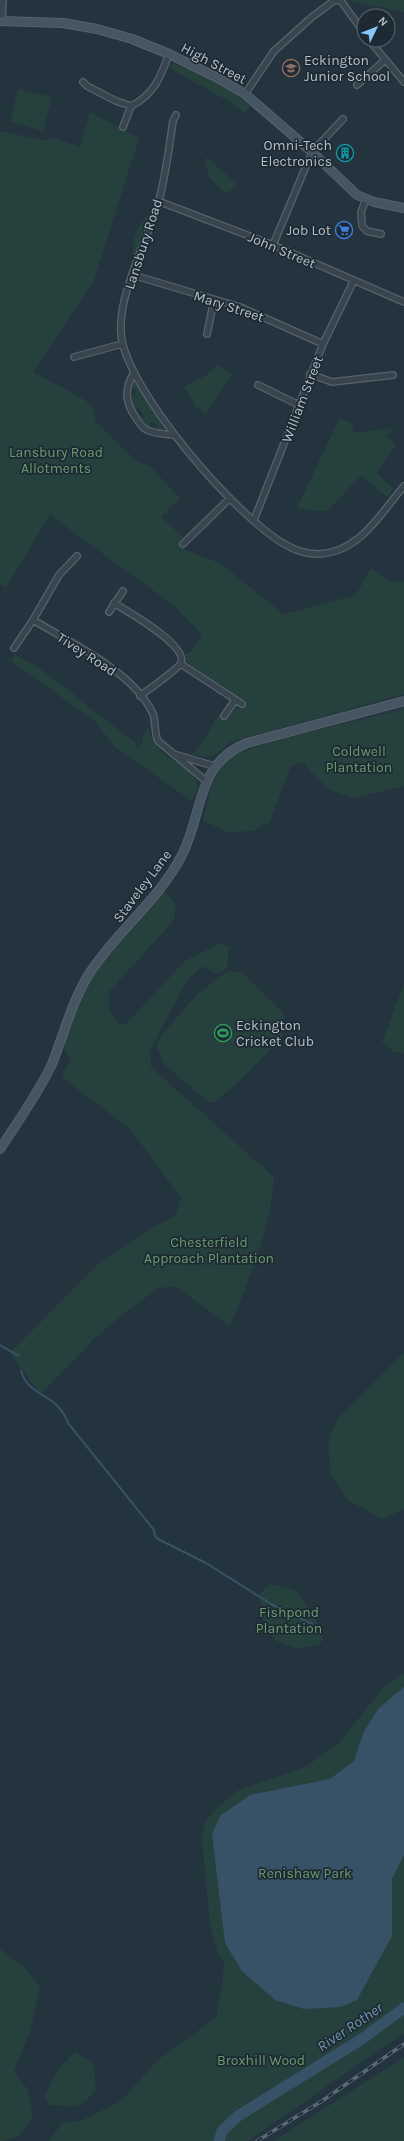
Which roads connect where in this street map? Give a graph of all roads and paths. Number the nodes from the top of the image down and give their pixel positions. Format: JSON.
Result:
{"nodes":[{"id":1,"x":3,"y":0,"type":"edge"},
{"id":2,"x":1,"y":21,"type":"edge"},
{"id":3,"x":356,"y":22,"type":"edge"},
{"id":4,"x":375,"y":48,"type":"edge"},
{"id":5,"x":169,"y":54,"type":"junction"},
{"id":6,"x":385,"y":60,"type":"junction"},
{"id":7,"x":83,"y":82,"type":"dead end"},
{"id":8,"x":404,"y":82,"type":"edge"},
{"id":9,"x":357,"y":85,"type":"dead end"},
{"id":10,"x":244,"y":94,"type":"junction"},
{"id":11,"x":131,"y":106,"type":"junction"},
{"id":12,"x":176,"y":115,"type":"dead end"},
{"id":13,"x":343,"y":119,"type":"dead end"},
{"id":14,"x":122,"y":128,"type":"dead end"},
{"id":15,"x":312,"y":152,"type":"junction"},
{"id":16,"x":366,"y":199,"type":"junction"},
{"id":17,"x":158,"y":201,"type":"junction"},
{"id":18,"x":404,"y":208,"type":"edge"},
{"id":19,"x":380,"y":234,"type":"dead end"},
{"id":20,"x":273,"y":245,"type":"junction"},
{"id":21,"x":133,"y":276,"type":"junction"},
{"id":22,"x":354,"y":280,"type":"junction"},
{"id":23,"x":214,"y":300,"type":"junction"},
{"id":24,"x":404,"y":302,"type":"edge"},
{"id":25,"x":207,"y":334,"type":"dead end"},
{"id":26,"x":122,"y":344,"type":"junction"},
{"id":27,"x":323,"y":344,"type":"junction"},
{"id":28,"x":74,"y":357,"type":"dead end"},
{"id":29,"x":134,"y":372,"type":"junction"},
{"id":30,"x":310,"y":374,"type":"junction"},
{"id":31,"x":393,"y":375,"type":"dead end"},
{"id":32,"x":258,"y":385,"type":"dead end"},
{"id":33,"x":299,"y":405,"type":"junction"},
{"id":34,"x":174,"y":435,"type":"junction"},
{"id":35,"x":404,"y":486,"type":"edge"},
{"id":36,"x":230,"y":498,"type":"junction"},
{"id":37,"x":254,"y":520,"type":"junction"},
{"id":38,"x":183,"y":544,"type":"dead end"},
{"id":39,"x":77,"y":556,"type":"dead end"},
{"id":40,"x":123,"y":591,"type":"dead end"},
{"id":41,"x":114,"y":603,"type":"junction"},
{"id":42,"x":108,"y":612,"type":"dead end"},
{"id":43,"x":33,"y":620,"type":"junction"},
{"id":44,"x":14,"y":648,"type":"dead end"},
{"id":45,"x":181,"y":664,"type":"junction"},
{"id":46,"x":140,"y":696,"type":"junction"},
{"id":47,"x":235,"y":700,"type":"junction"},
{"id":48,"x":404,"y":701,"type":"edge"},
{"id":49,"x":242,"y":704,"type":"dead end"},
{"id":50,"x":224,"y":716,"type":"dead end"},
{"id":51,"x":174,"y":754,"type":"junction"},
{"id":52,"x":214,"y":766,"type":"junction"},
{"id":53,"x":206,"y":781,"type":"junction"},
{"id":54,"x":0,"y":1149,"type":"edge"}],
"edges":[{"from":1,"to":2,"type":"street"},
{"from":2,"to":5,"type":"main road","name":"High Street"},
{"from":3,"to":10,"type":"street"},
{"from":4,"to":6,"type":"street"},
{"from":5,"to":10,"type":"main road","name":"High Street"},
{"from":5,"to":11,"type":"street"},
{"from":6,"to":8,"type":"street"},
{"from":6,"to":9,"type":"street"},
{"from":7,"to":11,"type":"street"},
{"from":10,"to":15,"type":"main road","name":"High Street"},
{"from":11,"to":14,"type":"street"},
{"from":12,"to":17,"type":"street","name":"Lansbury Road"},
{"from":13,"to":15,"type":"street"},
{"from":15,"to":16,"type":"main road","name":"High Street"},
{"from":15,"to":20,"type":"street"},
{"from":16,"to":18,"type":"main road","name":"High Street"},
{"from":16,"to":19,"type":"street"},
{"from":17,"to":20,"type":"street","name":"John Street"},
{"from":17,"to":21,"type":"street","name":"Lansbury Road"},
{"from":20,"to":22,"type":"street","name":"John Street"},
{"from":21,"to":23,"type":"street","name":"Mary Street"},
{"from":21,"to":26,"type":"street","name":"Lansbury Road"},
{"from":22,"to":24,"type":"street","name":"John Street"},
{"from":22,"to":27,"type":"street","name":"William Street"},
{"from":23,"to":25,"type":"street"},
{"from":23,"to":27,"type":"street","name":"Mary Street"},
{"from":26,"to":28,"type":"street"},
{"from":26,"to":29,"type":"street","name":"Lansbury Road"},
{"from":27,"to":30,"type":"street","name":"William Street"},
{"from":29,"to":34,"type":"street","name":"Lansbury Road"},
{"from":29,"to":34,"type":"street"},
{"from":30,"to":31,"type":"street"},
{"from":30,"to":33,"type":"street","name":"William Street"},
{"from":32,"to":33,"type":"street"},
{"from":33,"to":37,"type":"street","name":"William Street"},
{"from":34,"to":36,"type":"street","name":"Lansbury Road"},
{"from":35,"to":37,"type":"street","name":"Lansbury Road"},
{"from":36,"to":37,"type":"street","name":"Lansbury Road"},
{"from":36,"to":38,"type":"street"},
{"from":39,"to":43,"type":"street"},
{"from":40,"to":41,"type":"street"},
{"from":41,"to":42,"type":"street"},
{"from":41,"to":45,"type":"street"},
{"from":43,"to":44,"type":"street"},
{"from":43,"to":46,"type":"street","name":"Tivey Road"},
{"from":45,"to":46,"type":"street"},
{"from":45,"to":47,"type":"street"},
{"from":46,"to":51,"type":"street","name":"Tivey Road"},
{"from":47,"to":49,"type":"street"},
{"from":47,"to":50,"type":"street"},
{"from":48,"to":52,"type":"main road","name":"Staveley Lane"},
{"from":51,"to":52,"type":"street","name":"Tivey Road"},
{"from":51,"to":53,"type":"street","name":"Tivey Road"},
{"from":52,"to":53,"type":"main road","name":"Staveley Lane"},
{"from":53,"to":54,"type":"main road","name":"Staveley Lane"}]}
